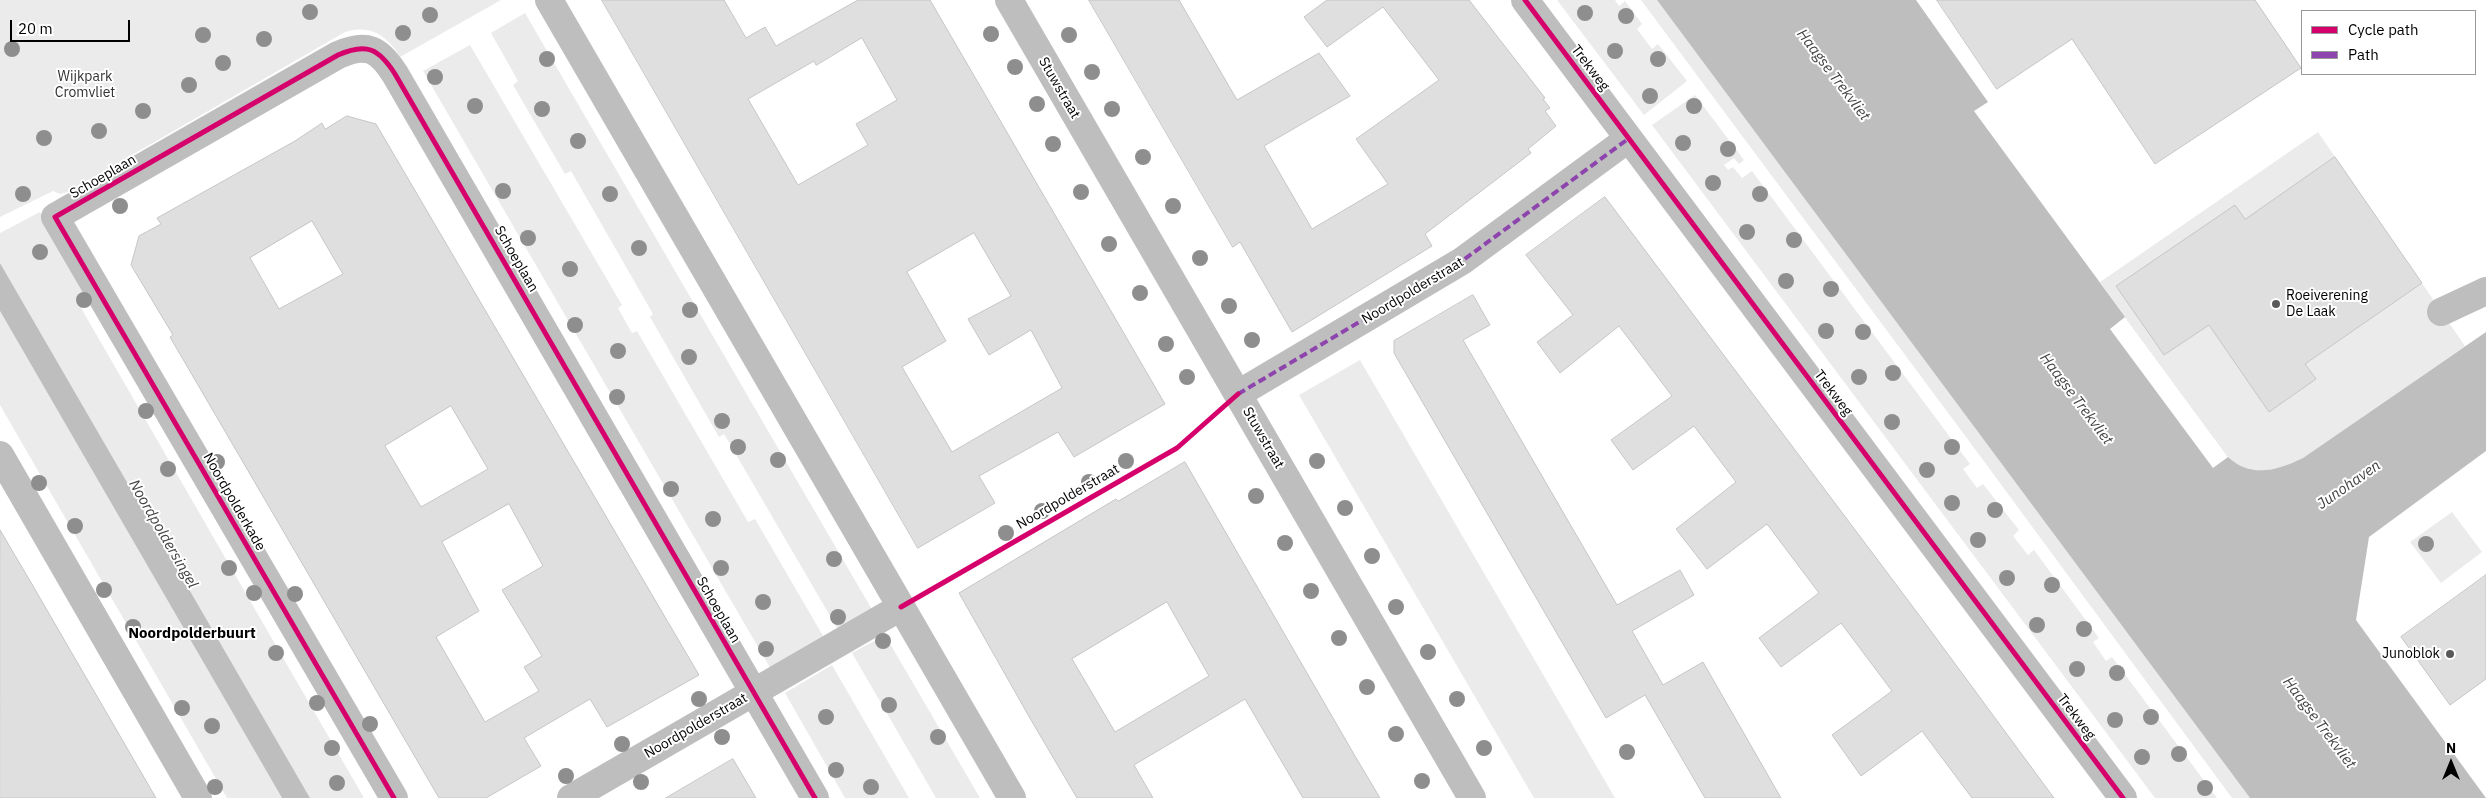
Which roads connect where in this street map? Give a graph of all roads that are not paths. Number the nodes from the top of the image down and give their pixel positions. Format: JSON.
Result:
{"nodes":[{"id":1,"x":549,"y":0,"type":"edge"},
{"id":2,"x":1009,"y":0,"type":"edge"},
{"id":3,"x":1525,"y":0,"type":"edge"},
{"id":4,"x":1628,"y":139,"type":"junction"},
{"id":5,"x":55,"y":217,"type":"joint"},
{"id":6,"x":2486,"y":291,"type":"edge"},
{"id":7,"x":2441,"y":312,"type":"dead end"},
{"id":8,"x":1238,"y":394,"type":"junction"},
{"id":9,"x":0,"y":455,"type":"edge"},
{"id":10,"x":901,"y":607,"type":"junction"},
{"id":11,"x":754,"y":693,"type":"junction"},
{"id":12,"x":198,"y":798,"type":"edge"},
{"id":13,"x":394,"y":798,"type":"edge"},
{"id":14,"x":571,"y":798,"type":"edge"},
{"id":15,"x":815,"y":798,"type":"edge"},
{"id":16,"x":1012,"y":798,"type":"edge"},
{"id":17,"x":1472,"y":798,"type":"edge"},
{"id":18,"x":2123,"y":798,"type":"edge"}],
"edges":[{"from":1,"to":10,"type":"street"},
{"from":2,"to":8,"type":"street","name":"Stuwstraat"},
{"from":3,"to":4,"type":"street","name":"Trekweg"},
{"from":4,"to":8,"type":"street","name":"Noordpolderstraat"},
{"from":4,"to":18,"type":"street","name":"Trekweg"},
{"from":5,"to":11,"type":"street","name":"Schoeplaan"},
{"from":5,"to":13,"type":"street","name":"Noordpolderkade"},
{"from":6,"to":7,"type":"street"},
{"from":8,"to":17,"type":"street","name":"Stuwstraat"},
{"from":9,"to":12,"type":"street"},
{"from":10,"to":11,"type":"street","name":"Noordpolderstraat"},
{"from":10,"to":16,"type":"street"},
{"from":11,"to":14,"type":"street","name":"Noordpolderstraat"},
{"from":11,"to":15,"type":"street","name":"Schoeplaan"}]}
